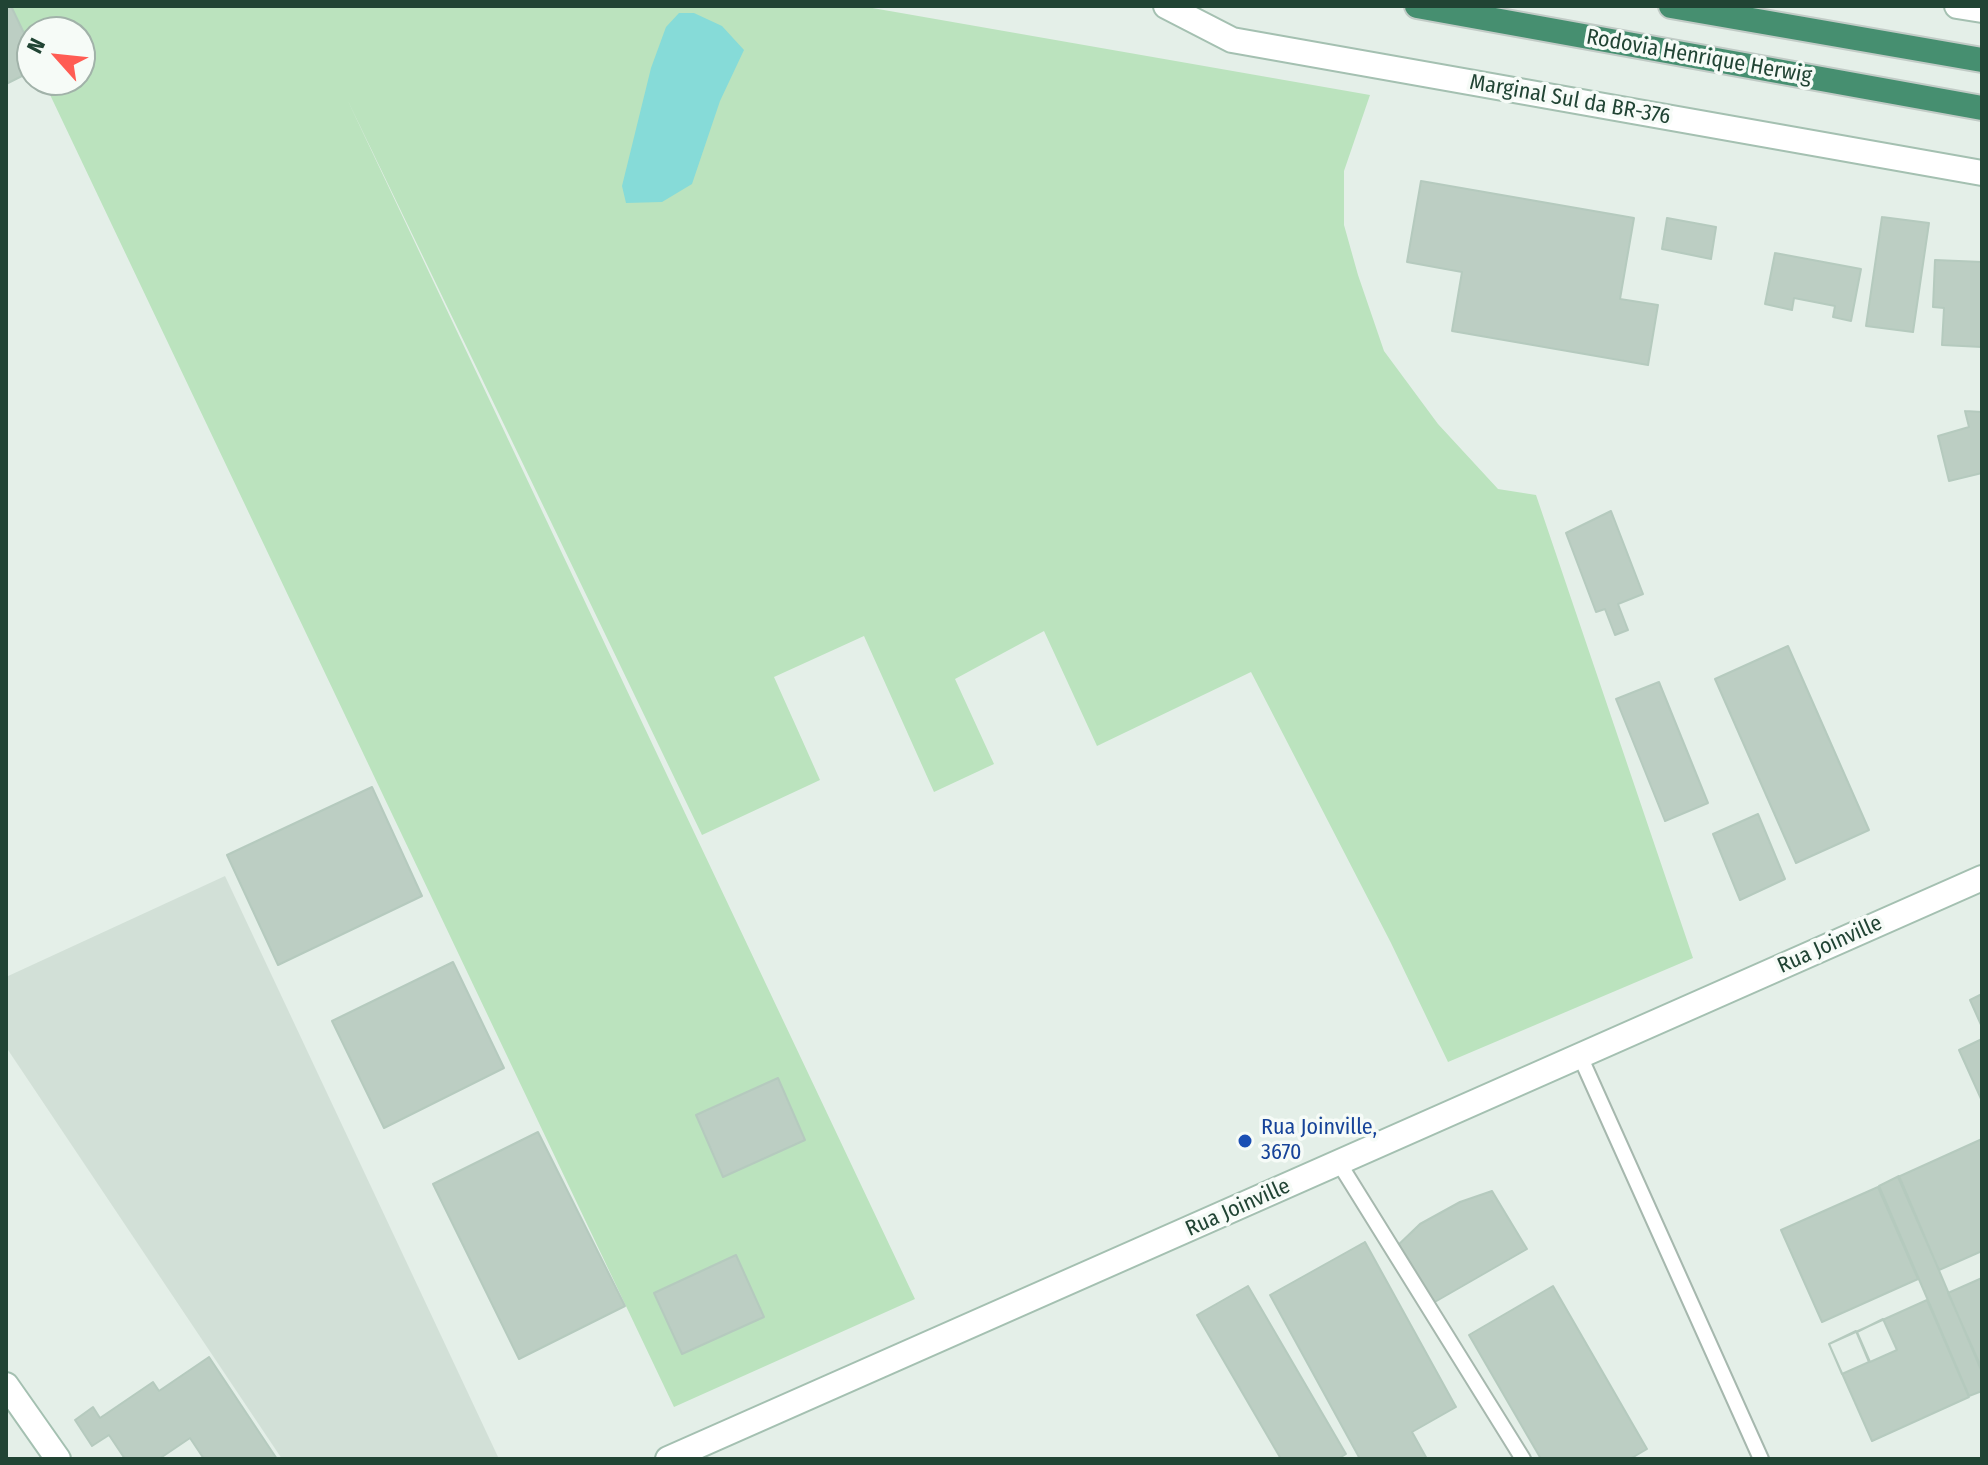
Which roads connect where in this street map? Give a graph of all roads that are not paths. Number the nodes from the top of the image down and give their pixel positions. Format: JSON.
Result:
{"nodes":[{"id":1,"x":1166,"y":6,"type":"edge"},
{"id":2,"x":1417,"y":6,"type":"edge"},
{"id":3,"x":1671,"y":6,"type":"edge"},
{"id":4,"x":1957,"y":6,"type":"edge"},
{"id":5,"x":1982,"y":10,"type":"edge"},
{"id":6,"x":1982,"y":60,"type":"edge"},
{"id":7,"x":1982,"y":108,"type":"edge"},
{"id":8,"x":1982,"y":173,"type":"edge"},
{"id":9,"x":1982,"y":878,"type":"edge"},
{"id":10,"x":1580,"y":1056,"type":"junction"},
{"id":11,"x":1339,"y":1163,"type":"junction"},
{"id":12,"x":6,"y":1385,"type":"edge"},
{"id":13,"x":58,"y":1459,"type":"edge"},
{"id":14,"x":668,"y":1459,"type":"edge"},
{"id":15,"x":1523,"y":1459,"type":"edge"},
{"id":16,"x":1761,"y":1459,"type":"edge"}],
"edges":[{"from":1,"to":8,"type":"main road","name":"Marginal Sul da BR-376"},
{"from":2,"to":7,"type":"highway","name":"Rodovia Henrique Herwig"},
{"from":3,"to":6,"type":"highway","name":"Rodovia Henrique Herwig"},
{"from":4,"to":5,"type":"main road"},
{"from":9,"to":10,"type":"main road","name":"Rua Joinville"},
{"from":10,"to":11,"type":"main road","name":"Rua Joinville"},
{"from":10,"to":16,"type":"lane"},
{"from":11,"to":14,"type":"main road","name":"Rua Joinville"},
{"from":11,"to":15,"type":"lane"},
{"from":12,"to":13,"type":"main road"}]}
